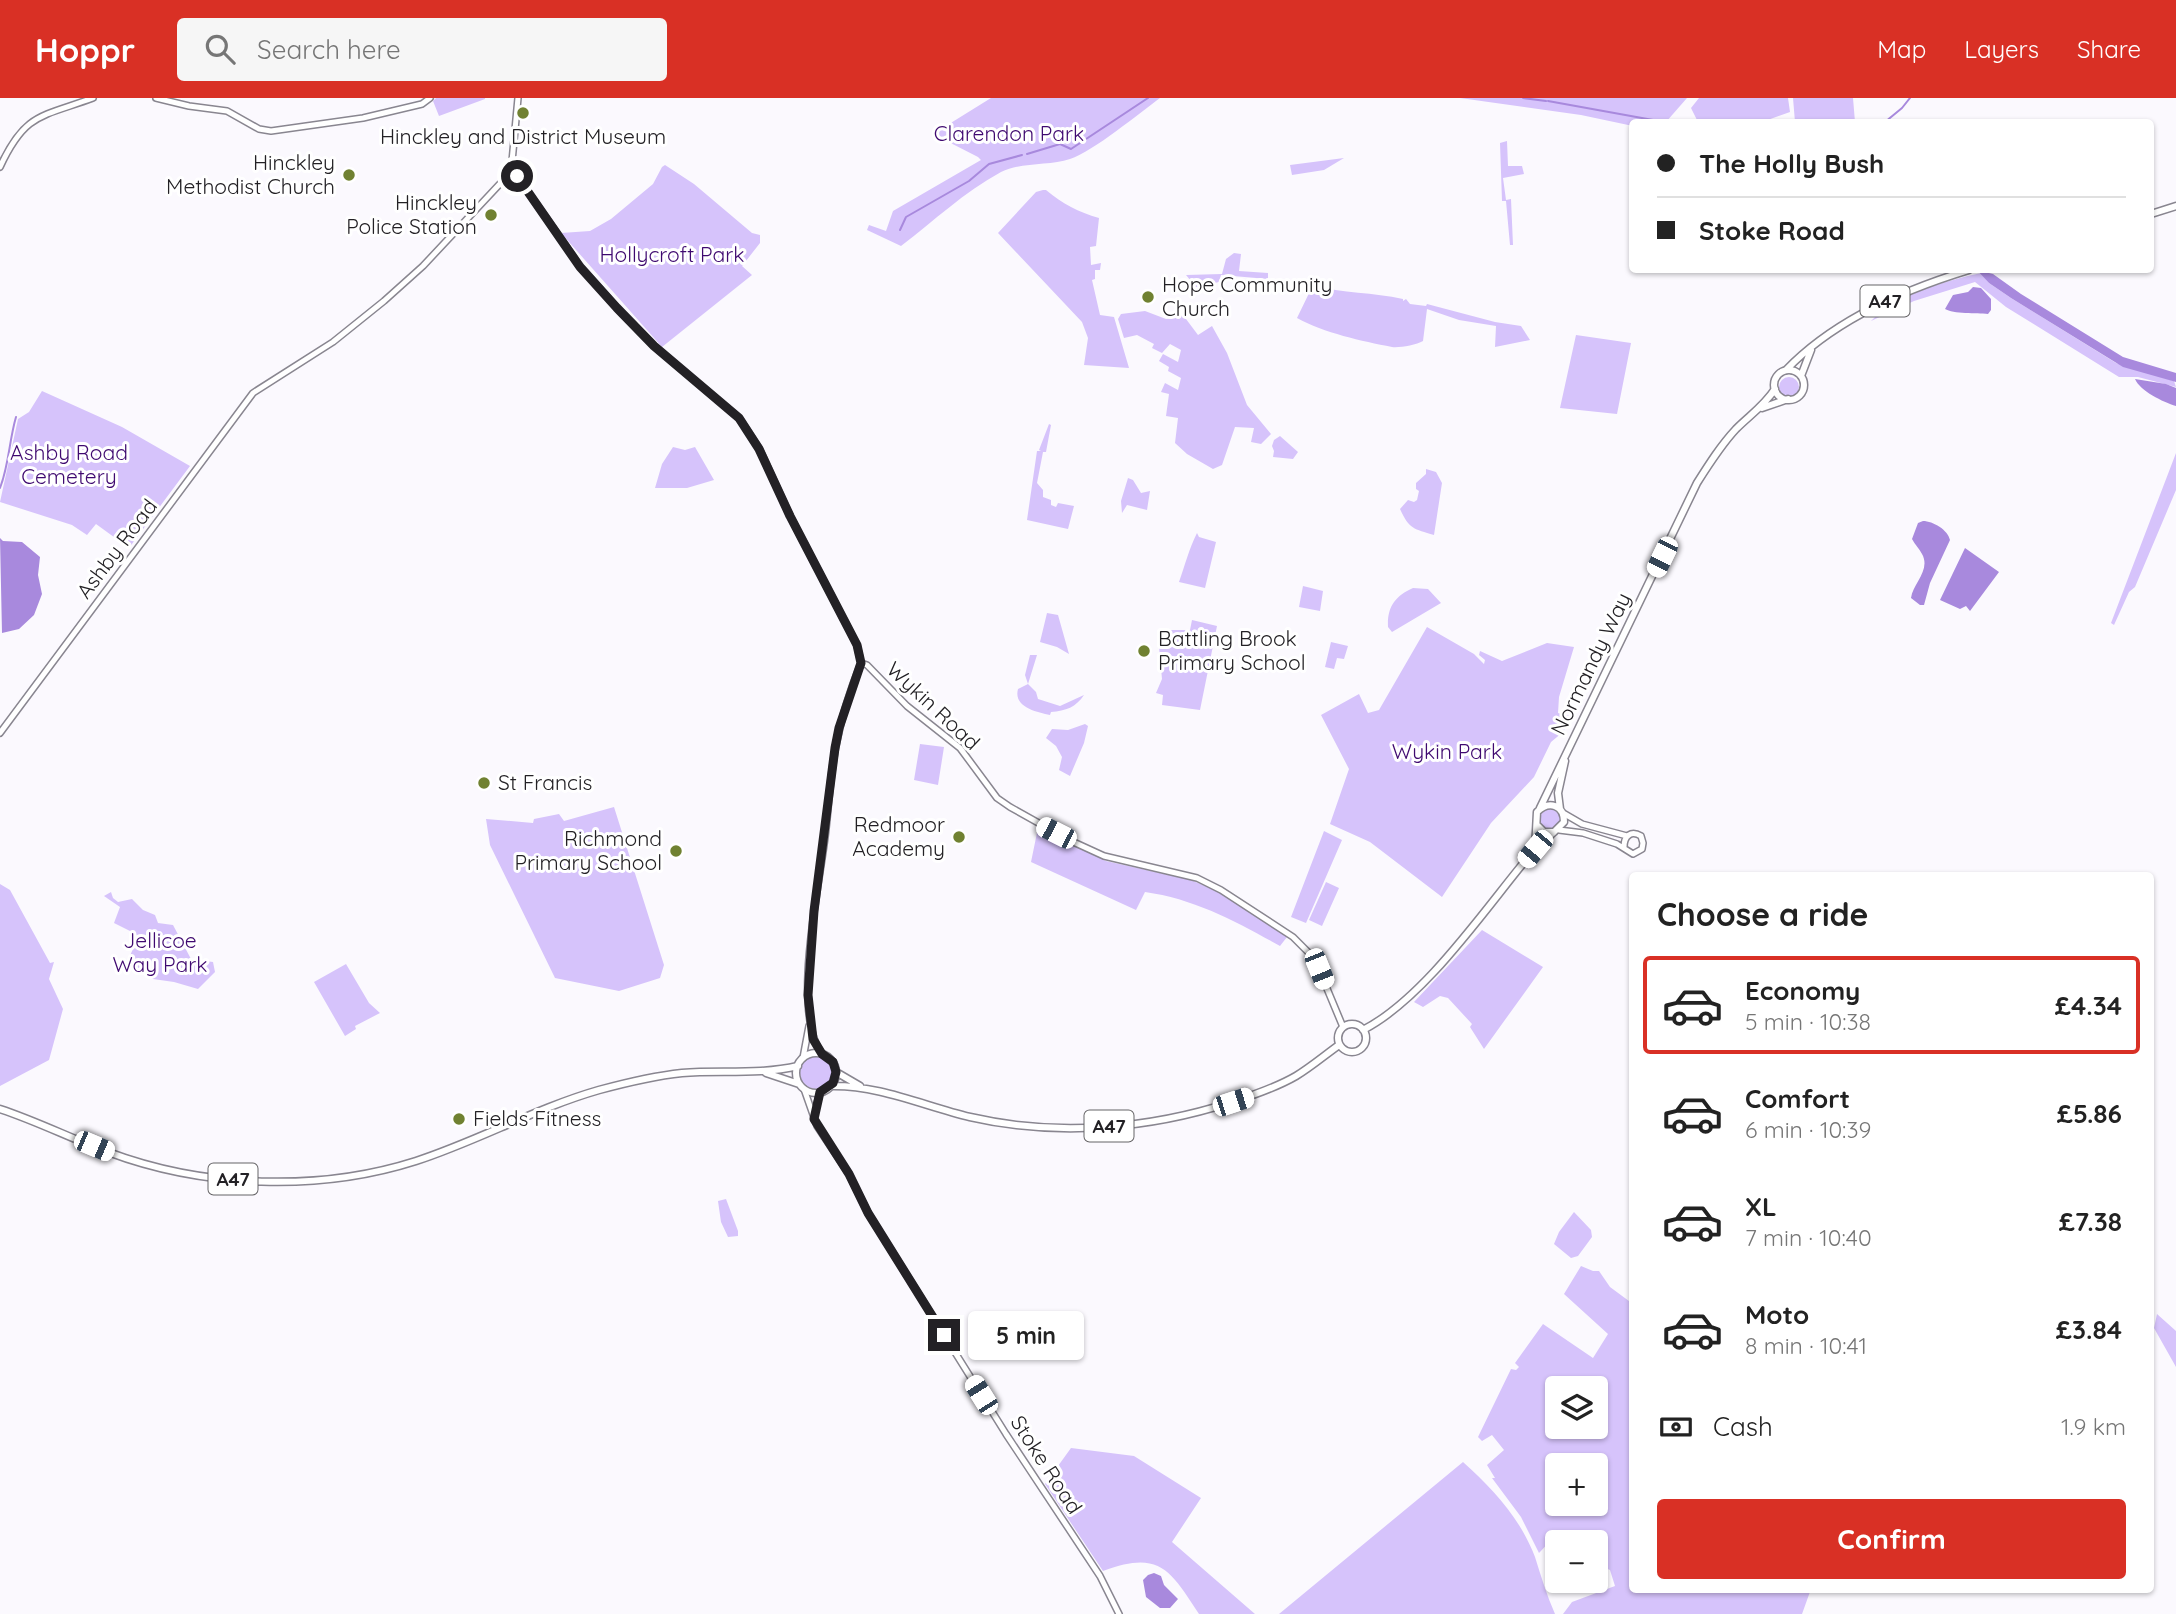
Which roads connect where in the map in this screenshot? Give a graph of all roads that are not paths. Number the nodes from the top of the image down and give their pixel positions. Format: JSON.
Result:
{"nodes":[{"id":1,"x":93,"y":98,"type":"edge"},
{"id":2,"x":156,"y":98,"type":"edge"},
{"id":3,"x":519,"y":98,"type":"edge"},
{"id":4,"x":429,"y":99,"type":"edge"},
{"id":5,"x":0,"y":167,"type":"edge"},
{"id":6,"x":511,"y":172,"type":"junction"},
{"id":7,"x":2176,"y":206,"type":"edge"},
{"id":8,"x":2154,"y":214,"type":"edge"},
{"id":9,"x":1960,"y":273,"type":"edge"},
{"id":10,"x":1812,"y":348,"type":"junction"},
{"id":11,"x":1786,"y":370,"type":"junction"},
{"id":12,"x":1801,"y":376,"type":"junction"},
{"id":13,"x":1775,"y":389,"type":"junction"},
{"id":14,"x":1788,"y":399,"type":"junction"},
{"id":15,"x":1760,"y":409,"type":"junction"},
{"id":16,"x":861,"y":663,"type":"junction"},
{"id":17,"x":0,"y":733,"type":"edge"},
{"id":18,"x":1565,"y":759,"type":"junction"},
{"id":19,"x":1540,"y":808,"type":"junction"},
{"id":20,"x":1561,"y":811,"type":"junction"},
{"id":21,"x":1537,"y":825,"type":"junction"},
{"id":22,"x":1556,"y":831,"type":"junction"},
{"id":23,"x":1628,"y":836,"type":"junction"},
{"id":24,"x":1624,"y":847,"type":"junction"},
{"id":25,"x":1535,"y":849,"type":"junction"},
{"id":26,"x":810,"y":1023,"type":"junction"},
{"id":27,"x":1343,"y":1027,"type":"junction"},
{"id":28,"x":1363,"y":1030,"type":"junction"},
{"id":29,"x":1339,"y":1045,"type":"junction"},
{"id":30,"x":822,"y":1054,"type":"junction"},
{"id":31,"x":803,"y":1058,"type":"junction"},
{"id":32,"x":797,"y":1066,"type":"junction"},
{"id":33,"x":836,"y":1072,"type":"junction"},
{"id":34,"x":764,"y":1073,"type":"junction"},
{"id":35,"x":802,"y":1086,"type":"junction"},
{"id":36,"x":831,"y":1086,"type":"junction"},
{"id":37,"x":865,"y":1088,"type":"junction"},
{"id":38,"x":820,"y":1092,"type":"junction"},
{"id":39,"x":0,"y":1109,"type":"edge"},
{"id":40,"x":814,"y":1119,"type":"junction"},
{"id":41,"x":1119,"y":1614,"type":"edge"}],
"edges":[{"from":1,"to":5,"type":"street"},
{"from":2,"to":4,"type":"street"},
{"from":3,"to":6,"type":"street"},
{"from":6,"to":16,"type":"street"},
{"from":6,"to":17,"type":"street","name":"Ashby Road"},
{"from":7,"to":8,"type":"main road"},
{"from":9,"to":10,"type":"main road","number":"A47"},
{"from":10,"to":11,"type":"main road","number":"A47"},
{"from":10,"to":12,"type":"main road"},
{"from":11,"to":12,"type":"main road"},
{"from":11,"to":13,"type":"main road"},
{"from":12,"to":14,"type":"main road"},
{"from":13,"to":14,"type":"main road"},
{"from":13,"to":15,"type":"main road","name":"Normandy Way"},
{"from":14,"to":15,"type":"main road","name":"Normandy Way"},
{"from":15,"to":18,"type":"main road","name":"Normandy Way"},
{"from":16,"to":26,"type":"street"},
{"from":16,"to":27,"type":"street","name":"Wykin Road"},
{"from":18,"to":19,"type":"main road","name":"Normandy Way"},
{"from":18,"to":20,"type":"main road","name":"Normandy Way"},
{"from":19,"to":20,"type":"main road"},
{"from":19,"to":21,"type":"main road"},
{"from":20,"to":22,"type":"main road"},
{"from":20,"to":23,"type":"street"},
{"from":21,"to":22,"type":"main road"},
{"from":21,"to":25,"type":"main road"},
{"from":22,"to":24,"type":"street"},
{"from":22,"to":25,"type":"main road"},
{"from":23,"to":24,"type":"street"},
{"from":23,"to":24,"type":"street"},
{"from":25,"to":28,"type":"main road"},
{"from":26,"to":30,"type":"street"},
{"from":26,"to":31,"type":"street"},
{"from":27,"to":28,"type":"main road"},
{"from":27,"to":29,"type":"main road"},
{"from":28,"to":29,"type":"main road"},
{"from":29,"to":37,"type":"main road","number":"A47"},
{"from":30,"to":31,"type":"main road"},
{"from":30,"to":33,"type":"main road"},
{"from":31,"to":32,"type":"main road"},
{"from":32,"to":34,"type":"main road","number":"A47"},
{"from":32,"to":35,"type":"main road"},
{"from":33,"to":36,"type":"main road"},
{"from":33,"to":37,"type":"main road","number":"A47"},
{"from":34,"to":35,"type":"main road","number":"A47"},
{"from":34,"to":39,"type":"main road","number":"A47"},
{"from":35,"to":38,"type":"main road"},
{"from":35,"to":40,"type":"street","name":"Stoke Road"},
{"from":36,"to":37,"type":"main road","number":"A47"},
{"from":36,"to":38,"type":"main road"},
{"from":38,"to":40,"type":"street"},
{"from":40,"to":41,"type":"street","name":"Stoke Road"}]}
